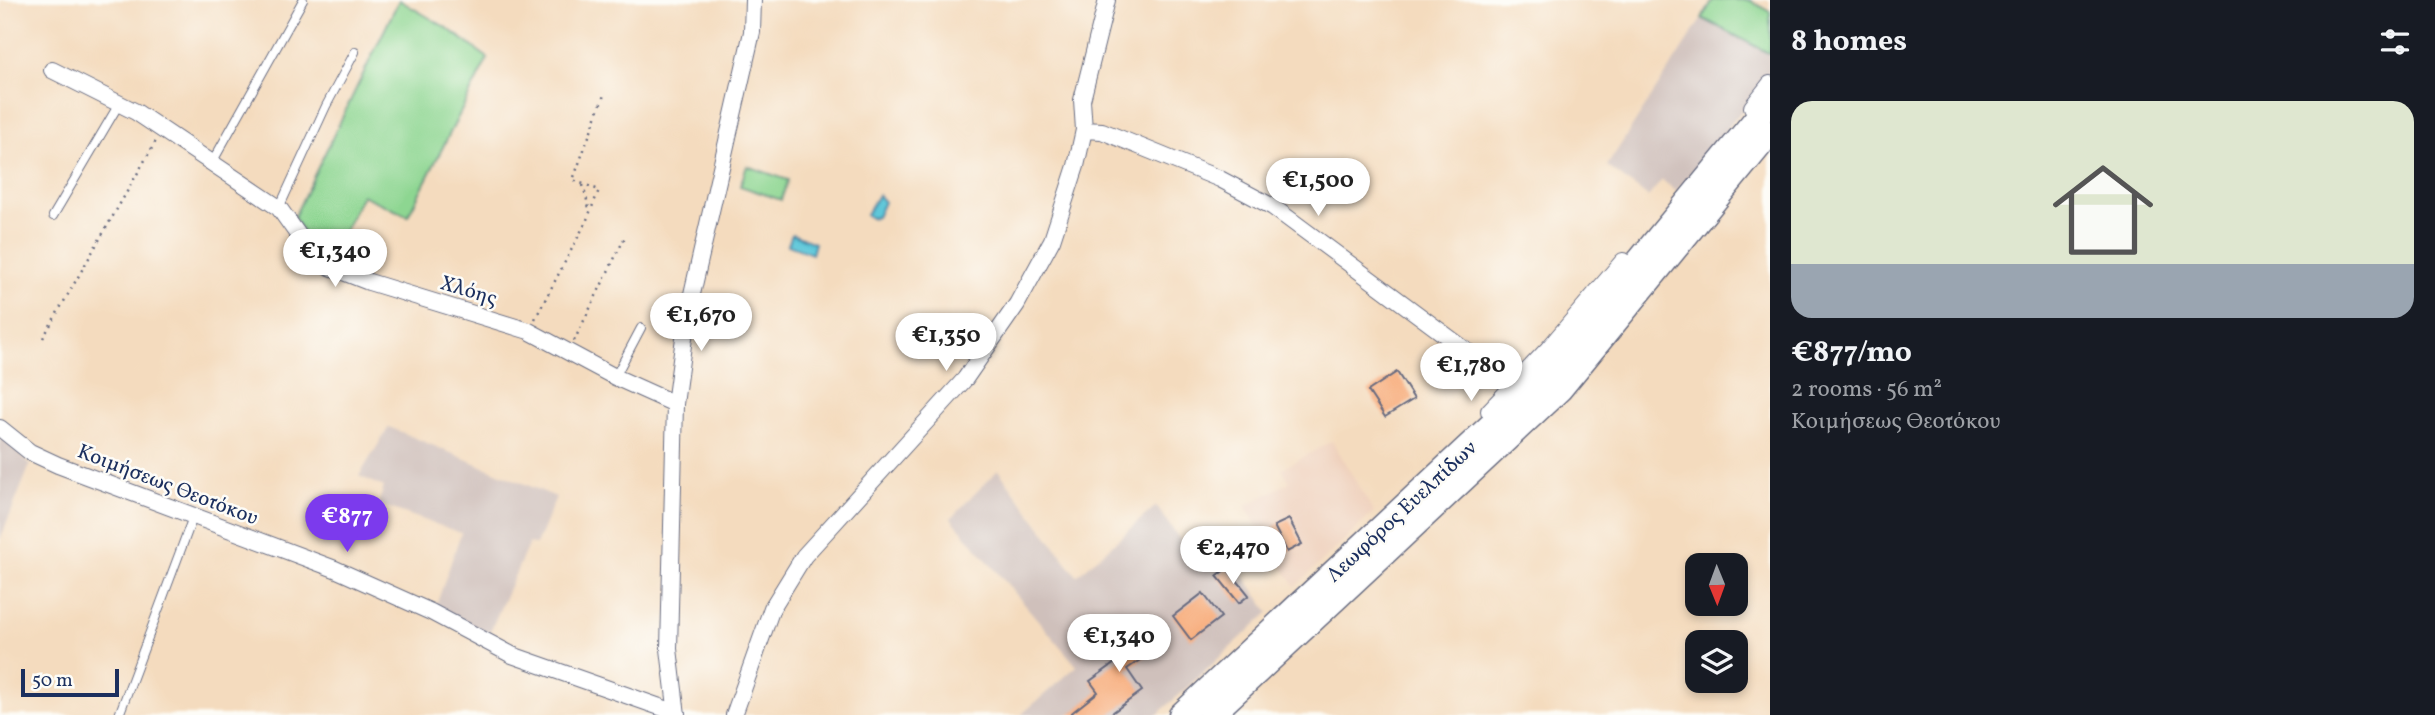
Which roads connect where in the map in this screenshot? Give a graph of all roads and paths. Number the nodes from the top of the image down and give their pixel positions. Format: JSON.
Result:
{"nodes":[{"id":1,"x":303,"y":0,"type":"edge"},
{"id":2,"x":753,"y":0,"type":"edge"},
{"id":3,"x":1107,"y":0,"type":"edge"},
{"id":4,"x":355,"y":52,"type":"dead end"},
{"id":5,"x":52,"y":70,"type":"dead end"},
{"id":6,"x":1770,"y":84,"type":"edge"},
{"id":7,"x":604,"y":95,"type":"dead end"},
{"id":8,"x":1770,"y":102,"type":"edge"},
{"id":9,"x":119,"y":104,"type":"junction"},
{"id":10,"x":162,"y":129,"type":"junction"},
{"id":11,"x":1084,"y":130,"type":"junction"},
{"id":12,"x":1770,"y":133,"type":"edge"},
{"id":13,"x":213,"y":161,"type":"junction"},
{"id":14,"x":582,"y":183,"type":"junction"},
{"id":15,"x":279,"y":208,"type":"junction"},
{"id":16,"x":590,"y":212,"type":"junction"},
{"id":17,"x":53,"y":216,"type":"dead end"},
{"id":18,"x":625,"y":235,"type":"dead end"},
{"id":19,"x":641,"y":328,"type":"dead end"},
{"id":20,"x":529,"y":331,"type":"junction"},
{"id":21,"x":43,"y":338,"type":"dead end"},
{"id":22,"x":568,"y":353,"type":"junction"},
{"id":23,"x":615,"y":377,"type":"junction"},
{"id":24,"x":1514,"y":386,"type":"junction"},
{"id":25,"x":676,"y":404,"type":"junction"},
{"id":26,"x":0,"y":428,"type":"edge"},
{"id":27,"x":193,"y":517,"type":"junction"},
{"id":28,"x":677,"y":714,"type":"edge"},
{"id":29,"x":119,"y":715,"type":"edge"},
{"id":30,"x":734,"y":715,"type":"edge"},
{"id":31,"x":1166,"y":715,"type":"edge"},
{"id":32,"x":1181,"y":715,"type":"edge"},
{"id":33,"x":1211,"y":715,"type":"edge"}],
"edges":[{"from":1,"to":13,"type":"lane"},
{"from":2,"to":25,"type":"street"},
{"from":3,"to":11,"type":"street"},
{"from":4,"to":15,"type":"lane"},
{"from":5,"to":9,"type":"street","name":"Χλόης"},
{"from":6,"to":24,"type":"street"},
{"from":7,"to":14,"type":"path"},
{"from":8,"to":32,"type":"main road","name":"Λεωφόρος Ευελπίδων"},
{"from":9,"to":10,"type":"street","name":"Χλόης"},
{"from":9,"to":17,"type":"lane"},
{"from":10,"to":13,"type":"street","name":"Χλόης"},
{"from":10,"to":21,"type":"path"},
{"from":11,"to":24,"type":"street"},
{"from":11,"to":30,"type":"street"},
{"from":12,"to":33,"type":"main road","name":"Λεωφόρος Ευελπίδων"},
{"from":13,"to":15,"type":"street","name":"Χλόης"},
{"from":14,"to":16,"type":"path"},
{"from":14,"to":16,"type":"path"},
{"from":15,"to":20,"type":"street","name":"Χλόης"},
{"from":16,"to":20,"type":"path"},
{"from":18,"to":22,"type":"path"},
{"from":19,"to":23,"type":"lane"},
{"from":20,"to":22,"type":"street","name":"Χλόης"},
{"from":22,"to":23,"type":"street","name":"Χλόης"},
{"from":23,"to":25,"type":"street","name":"Χλόης"},
{"from":24,"to":31,"type":"street"},
{"from":25,"to":28,"type":"street"},
{"from":26,"to":27,"type":"street","name":"Κοιμήσεως Θεοτόκου"},
{"from":27,"to":28,"type":"street","name":"Κοιμήσεως Θεοτόκου"},
{"from":27,"to":29,"type":"lane"}]}
